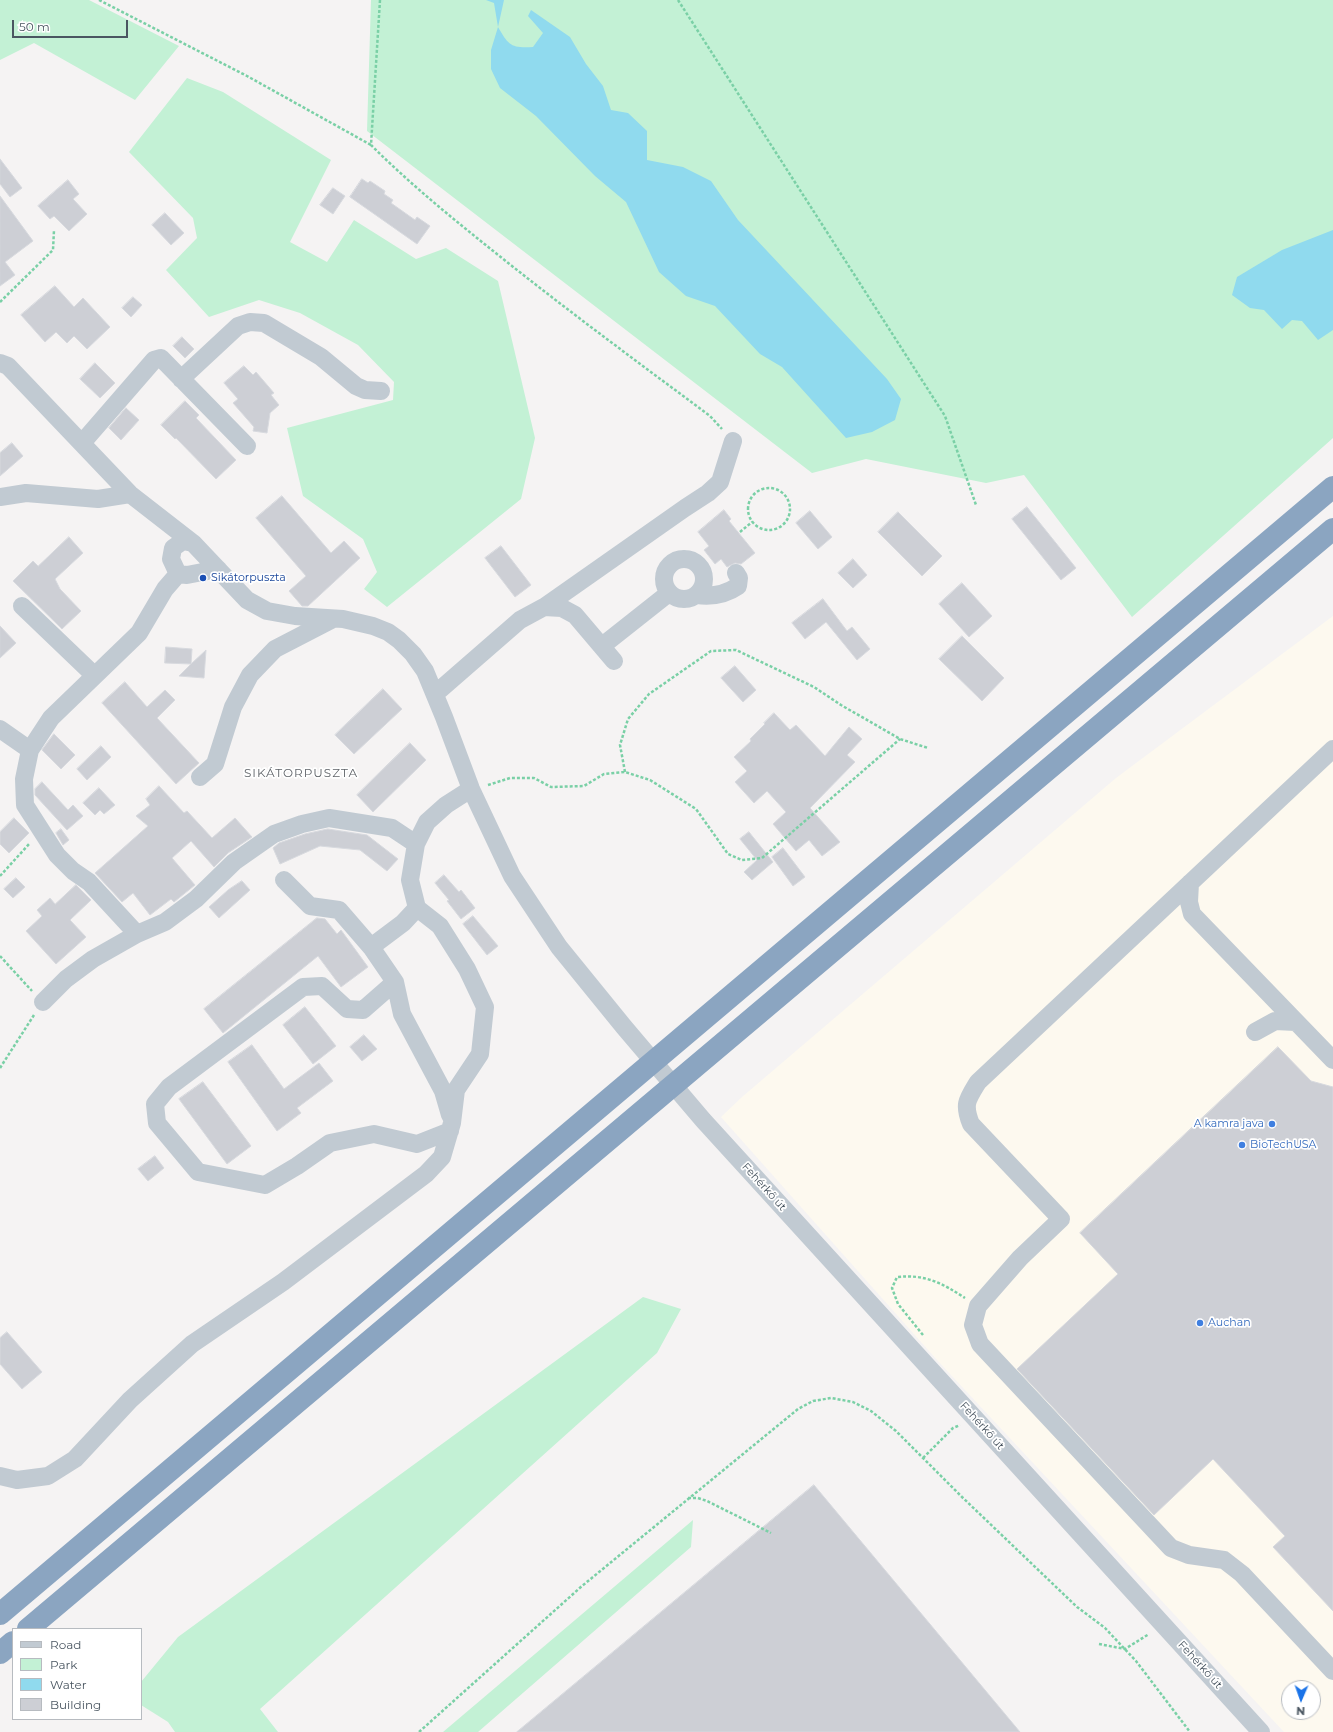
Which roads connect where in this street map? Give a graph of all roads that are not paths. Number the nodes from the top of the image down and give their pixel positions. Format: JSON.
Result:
{"nodes":[{"id":1,"x":0,"y":364,"type":"edge"},
{"id":2,"x":181,"y":379,"type":"junction"},
{"id":3,"x":381,"y":391,"type":"dead end"},
{"id":4,"x":733,"y":441,"type":"road end"},
{"id":5,"x":82,"y":443,"type":"junction"},
{"id":6,"x":247,"y":446,"type":"dead end"},
{"id":7,"x":1333,"y":487,"type":"edge"},
{"id":8,"x":130,"y":494,"type":"junction"},
{"id":9,"x":0,"y":497,"type":"edge"},
{"id":10,"x":1332,"y":530,"type":"edge"},
{"id":11,"x":193,"y":543,"type":"junction"},
{"id":12,"x":218,"y":569,"type":"junction"},
{"id":13,"x":736,"y":573,"type":"dead end"},
{"id":14,"x":178,"y":574,"type":"junction"},
{"id":15,"x":669,"y":593,"type":"junction"},
{"id":16,"x":697,"y":595,"type":"junction"},
{"id":17,"x":22,"y":606,"type":"dead end"},
{"id":18,"x":544,"y":607,"type":"junction"},
{"id":19,"x":334,"y":618,"type":"junction"},
{"id":20,"x":602,"y":646,"type":"junction"},
{"id":21,"x":614,"y":661,"type":"dead end"},
{"id":22,"x":94,"y":675,"type":"junction"},
{"id":23,"x":435,"y":694,"type":"junction"},
{"id":24,"x":0,"y":728,"type":"edge"},
{"id":25,"x":1333,"y":749,"type":"edge"},
{"id":26,"x":30,"y":750,"type":"junction"},
{"id":27,"x":200,"y":777,"type":"dead end"},
{"id":28,"x":473,"y":794,"type":"junction"},
{"id":29,"x":416,"y":844,"type":"junction"},
{"id":30,"x":284,"y":880,"type":"dead end"},
{"id":31,"x":1190,"y":883,"type":"junction"},
{"id":32,"x":417,"y":908,"type":"junction"},
{"id":33,"x":1160,"y":911,"type":"junction"},
{"id":34,"x":1192,"y":914,"type":"junction"},
{"id":35,"x":137,"y":934,"type":"junction"},
{"id":36,"x":371,"y":947,"type":"junction"},
{"id":37,"x":395,"y":982,"type":"junction"},
{"id":38,"x":43,"y":1002,"type":"road end"},
{"id":39,"x":1296,"y":1022,"type":"junction"},
{"id":40,"x":1255,"y":1032,"type":"dead end"},
{"id":41,"x":1333,"y":1060,"type":"edge"},
{"id":42,"x":451,"y":1127,"type":"junction"},
{"id":43,"x":0,"y":1476,"type":"edge"},
{"id":44,"x":0,"y":1614,"type":"edge"},
{"id":45,"x":29,"y":1628,"type":"edge"},
{"id":46,"x":12,"y":1643,"type":"edge"},
{"id":47,"x":0,"y":1653,"type":"edge"},
{"id":48,"x":1333,"y":1671,"type":"edge"},
{"id":49,"x":1261,"y":1732,"type":"edge"}],
"edges":[{"from":1,"to":5,"type":"street","name":"Fehérkő út"},
{"from":2,"to":3,"type":"street"},
{"from":2,"to":5,"type":"street"},
{"from":2,"to":6,"type":"street"},
{"from":4,"to":18,"type":"street"},
{"from":5,"to":8,"type":"street","name":"Fehérkő út"},
{"from":7,"to":44,"type":"highway"},
{"from":8,"to":9,"type":"street"},
{"from":8,"to":11,"type":"street","name":"Fehérkő út"},
{"from":10,"to":45,"type":"highway"},
{"from":11,"to":12,"type":"street","name":"Fehérkő út"},
{"from":11,"to":14,"type":"street"},
{"from":12,"to":14,"type":"street"},
{"from":12,"to":19,"type":"street","name":"Fehérkő út"},
{"from":13,"to":16,"type":"street"},
{"from":14,"to":22,"type":"street"},
{"from":15,"to":16,"type":"street"},
{"from":15,"to":16,"type":"street"},
{"from":15,"to":20,"type":"street"},
{"from":17,"to":22,"type":"street"},
{"from":18,"to":20,"type":"street"},
{"from":18,"to":23,"type":"street"},
{"from":19,"to":23,"type":"street","name":"Fehérkő út"},
{"from":19,"to":27,"type":"street"},
{"from":20,"to":21,"type":"street"},
{"from":22,"to":26,"type":"street"},
{"from":23,"to":28,"type":"street","name":"Fehérkő út"},
{"from":24,"to":26,"type":"street"},
{"from":25,"to":31,"type":"street"},
{"from":26,"to":35,"type":"street"},
{"from":28,"to":29,"type":"street"},
{"from":28,"to":49,"type":"street","name":"Fehérkő út"},
{"from":29,"to":32,"type":"street"},
{"from":29,"to":35,"type":"street"},
{"from":30,"to":36,"type":"street"},
{"from":31,"to":33,"type":"street"},
{"from":31,"to":34,"type":"street"},
{"from":32,"to":36,"type":"street"},
{"from":32,"to":42,"type":"street"},
{"from":33,"to":34,"type":"street"},
{"from":33,"to":48,"type":"street"},
{"from":34,"to":39,"type":"street"},
{"from":35,"to":38,"type":"street"},
{"from":36,"to":37,"type":"street"},
{"from":37,"to":42,"type":"street"},
{"from":37,"to":42,"type":"street"},
{"from":39,"to":40,"type":"street"},
{"from":39,"to":41,"type":"street"},
{"from":42,"to":43,"type":"street"},
{"from":46,"to":47,"type":"highway"}]}
